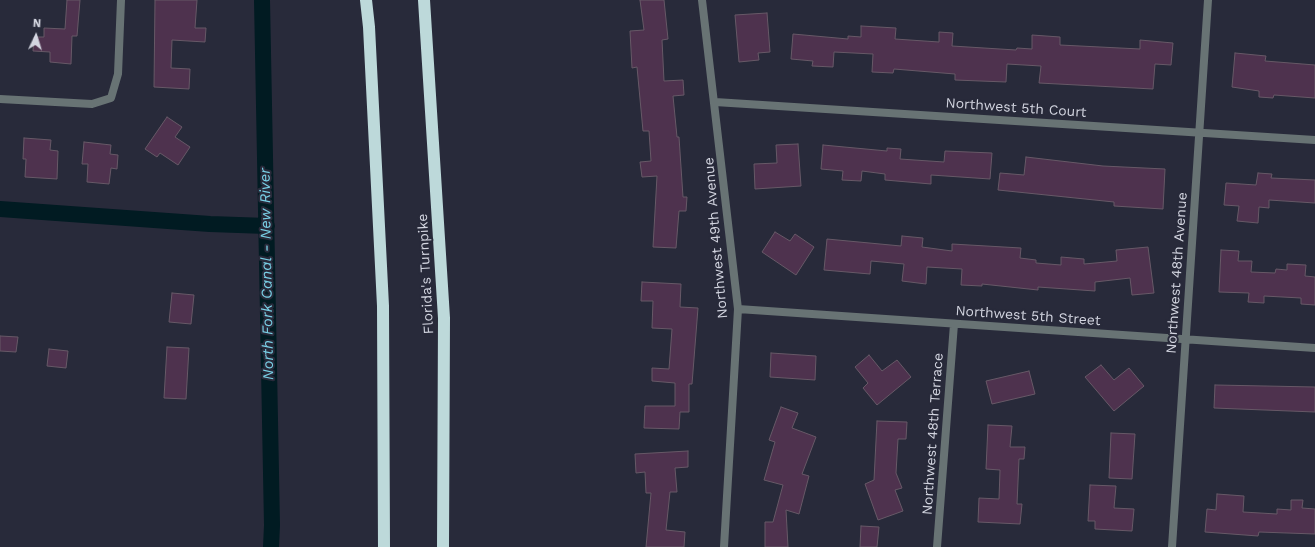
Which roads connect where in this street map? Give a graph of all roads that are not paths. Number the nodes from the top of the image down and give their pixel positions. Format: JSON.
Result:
{"nodes":[{"id":1,"x":121,"y":0,"type":"edge"},
{"id":2,"x":366,"y":0,"type":"edge"},
{"id":3,"x":424,"y":0,"type":"edge"},
{"id":4,"x":702,"y":0,"type":"edge"},
{"id":5,"x":1208,"y":0,"type":"edge"},
{"id":6,"x":0,"y":100,"type":"edge"},
{"id":7,"x":715,"y":102,"type":"junction"},
{"id":8,"x":1199,"y":133,"type":"junction"},
{"id":9,"x":1315,"y":140,"type":"edge"},
{"id":10,"x":738,"y":309,"type":"junction"},
{"id":11,"x":954,"y":324,"type":"junction"},
{"id":12,"x":1186,"y":339,"type":"junction"},
{"id":13,"x":1315,"y":348,"type":"edge"},
{"id":14,"x":384,"y":547,"type":"edge"},
{"id":15,"x":443,"y":547,"type":"edge"},
{"id":16,"x":724,"y":547,"type":"edge"},
{"id":17,"x":938,"y":547,"type":"edge"},
{"id":18,"x":1172,"y":547,"type":"edge"}],
"edges":[{"from":1,"to":6,"type":"street"},
{"from":2,"to":14,"type":"highway"},
{"from":3,"to":15,"type":"highway","name":"Florida's Turnpike"},
{"from":4,"to":7,"type":"street","name":"Northwest 49th Avenue"},
{"from":5,"to":8,"type":"street","name":"Northwest 48th Avenue"},
{"from":7,"to":8,"type":"street","name":"Northwest 5th Court"},
{"from":7,"to":10,"type":"street","name":"Northwest 49th Avenue"},
{"from":8,"to":9,"type":"street","name":"Northwest 5th Court"},
{"from":8,"to":12,"type":"street","name":"Northwest 48th Avenue"},
{"from":10,"to":11,"type":"street","name":"Northwest 5th Street"},
{"from":10,"to":16,"type":"street","name":"Northwest 49th Avenue"},
{"from":11,"to":12,"type":"street","name":"Northwest 5th Street"},
{"from":11,"to":17,"type":"street","name":"Northwest 48th Terrace"},
{"from":12,"to":13,"type":"street","name":"Northwest 5th Street"},
{"from":12,"to":18,"type":"street","name":"Northwest 48th Avenue"}]}
